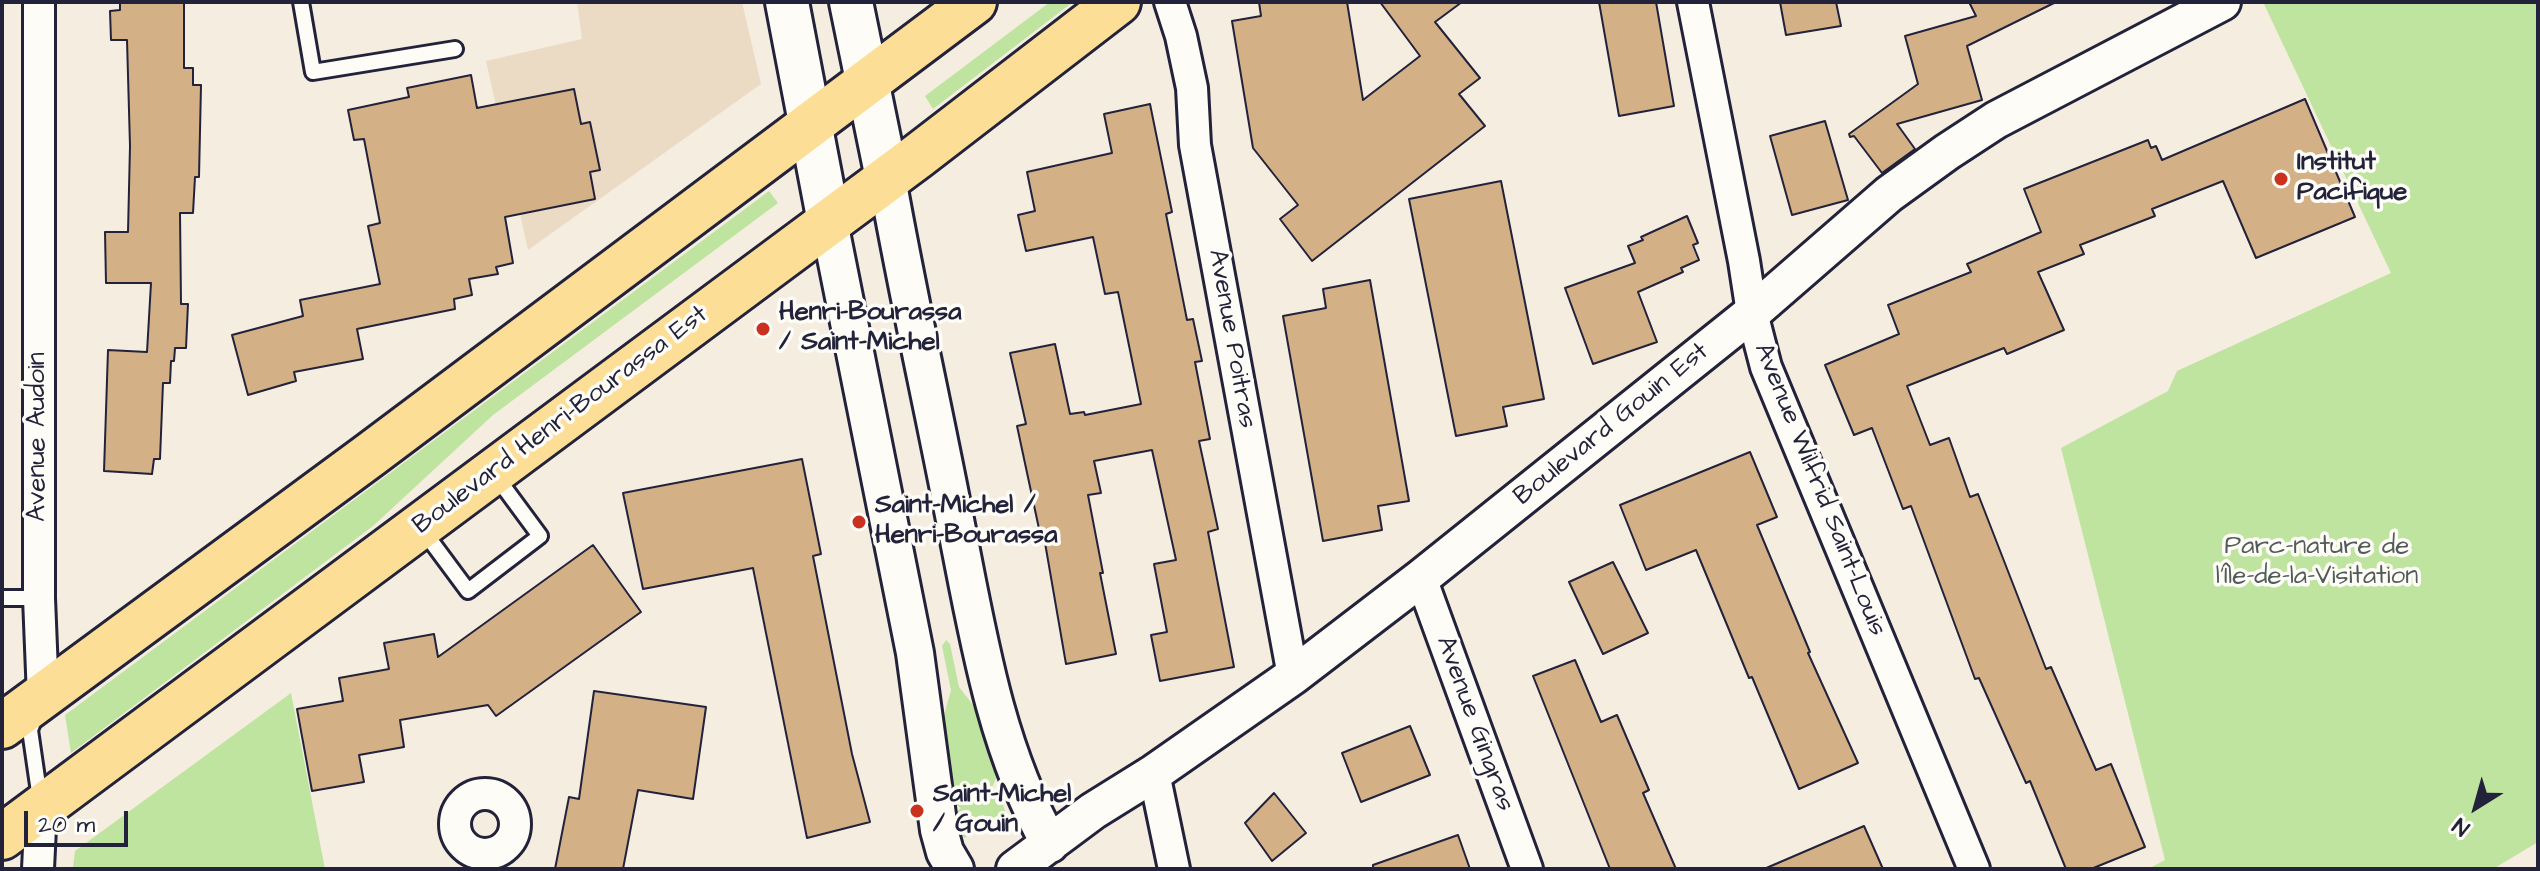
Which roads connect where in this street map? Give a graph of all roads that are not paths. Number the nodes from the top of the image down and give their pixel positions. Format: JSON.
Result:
{"nodes":[{"id":1,"x":39,"y":2,"type":"edge"},
{"id":2,"x":301,"y":2,"type":"edge"},
{"id":3,"x":787,"y":2,"type":"edge"},
{"id":4,"x":851,"y":2,"type":"edge"},
{"id":5,"x":974,"y":2,"type":"edge"},
{"id":6,"x":1118,"y":2,"type":"edge"},
{"id":7,"x":1170,"y":2,"type":"edge"},
{"id":8,"x":1693,"y":2,"type":"edge"},
{"id":9,"x":2222,"y":2,"type":"edge"},
{"id":10,"x":455,"y":49,"type":"dead end"},
{"id":11,"x":866,"y":83,"type":"junction"},
{"id":12,"x":810,"y":126,"type":"junction"},
{"id":13,"x":887,"y":178,"type":"junction"},
{"id":14,"x":829,"y":222,"type":"junction"},
{"id":15,"x":1752,"y":313,"type":"junction"},
{"id":16,"x":492,"y":471,"type":"junction"},
{"id":17,"x":419,"y":526,"type":"junction"},
{"id":18,"x":1421,"y":578,"type":"junction"},
{"id":19,"x":2,"y":598,"type":"edge"},
{"id":20,"x":39,"y":598,"type":"junction"},
{"id":21,"x":1293,"y":676,"type":"junction"},
{"id":22,"x":43,"y":697,"type":"junction"},
{"id":23,"x":2,"y":726,"type":"edge"},
{"id":24,"x":1154,"y":773,"type":"junction"},
{"id":25,"x":41,"y":807,"type":"junction"},
{"id":26,"x":2,"y":837,"type":"edge"},
{"id":27,"x":1050,"y":844,"type":"junction"},
{"id":28,"x":38,"y":869,"type":"edge"},
{"id":29,"x":955,"y":869,"type":"edge"},
{"id":30,"x":1015,"y":869,"type":"edge"},
{"id":31,"x":1174,"y":869,"type":"edge"},
{"id":32,"x":1527,"y":869,"type":"edge"},
{"id":33,"x":1974,"y":869,"type":"edge"}],
"edges":[{"from":1,"to":20,"type":"street","name":"Avenue Audoin"},
{"from":2,"to":10,"type":"lane"},
{"from":3,"to":12,"type":"main road"},
{"from":4,"to":11,"type":"main road"},
{"from":5,"to":11,"type":"main road"},
{"from":6,"to":13,"type":"main road","name":"Boulevard Henri-Bourassa Est"},
{"from":7,"to":21,"type":"street","name":"Avenue Poitras"},
{"from":8,"to":15,"type":"street","name":"Avenue Wilfrid Saint-Louis"},
{"from":9,"to":15,"type":"street","name":"Boulevard Gouin Est"},
{"from":11,"to":12,"type":"main road"},
{"from":11,"to":13,"type":"main road"},
{"from":12,"to":14,"type":"main road"},
{"from":12,"to":22,"type":"main road"},
{"from":13,"to":14,"type":"main road","name":"Boulevard Henri-Bourassa Est"},
{"from":13,"to":27,"type":"street"},
{"from":14,"to":16,"type":"main road","name":"Boulevard Henri-Bourassa Est"},
{"from":14,"to":29,"type":"street"},
{"from":15,"to":18,"type":"street","name":"Boulevard Gouin Est"},
{"from":15,"to":33,"type":"street","name":"Avenue Wilfrid Saint-Louis"},
{"from":16,"to":17,"type":"main road","name":"Boulevard Henri-Bourassa Est"},
{"from":16,"to":17,"type":"lane"},
{"from":17,"to":25,"type":"main road","name":"Boulevard Henri-Bourassa Est"},
{"from":18,"to":21,"type":"street","name":"Boulevard Gouin Est"},
{"from":18,"to":32,"type":"street","name":"Avenue Gingras"},
{"from":19,"to":20,"type":"lane"},
{"from":20,"to":22,"type":"street","name":"Avenue Audoin"},
{"from":21,"to":24,"type":"street","name":"Boulevard Gouin Est"},
{"from":22,"to":23,"type":"main road"},
{"from":22,"to":25,"type":"lane","name":"Avenue Audoin"},
{"from":24,"to":27,"type":"street","name":"Boulevard Gouin Est"},
{"from":24,"to":31,"type":"street"},
{"from":25,"to":26,"type":"main road","name":"Boulevard Henri-Bourassa Est"},
{"from":25,"to":28,"type":"street","name":"Avenue Audoin"},
{"from":27,"to":30,"type":"street","name":"Boulevard Gouin Est"}]}
